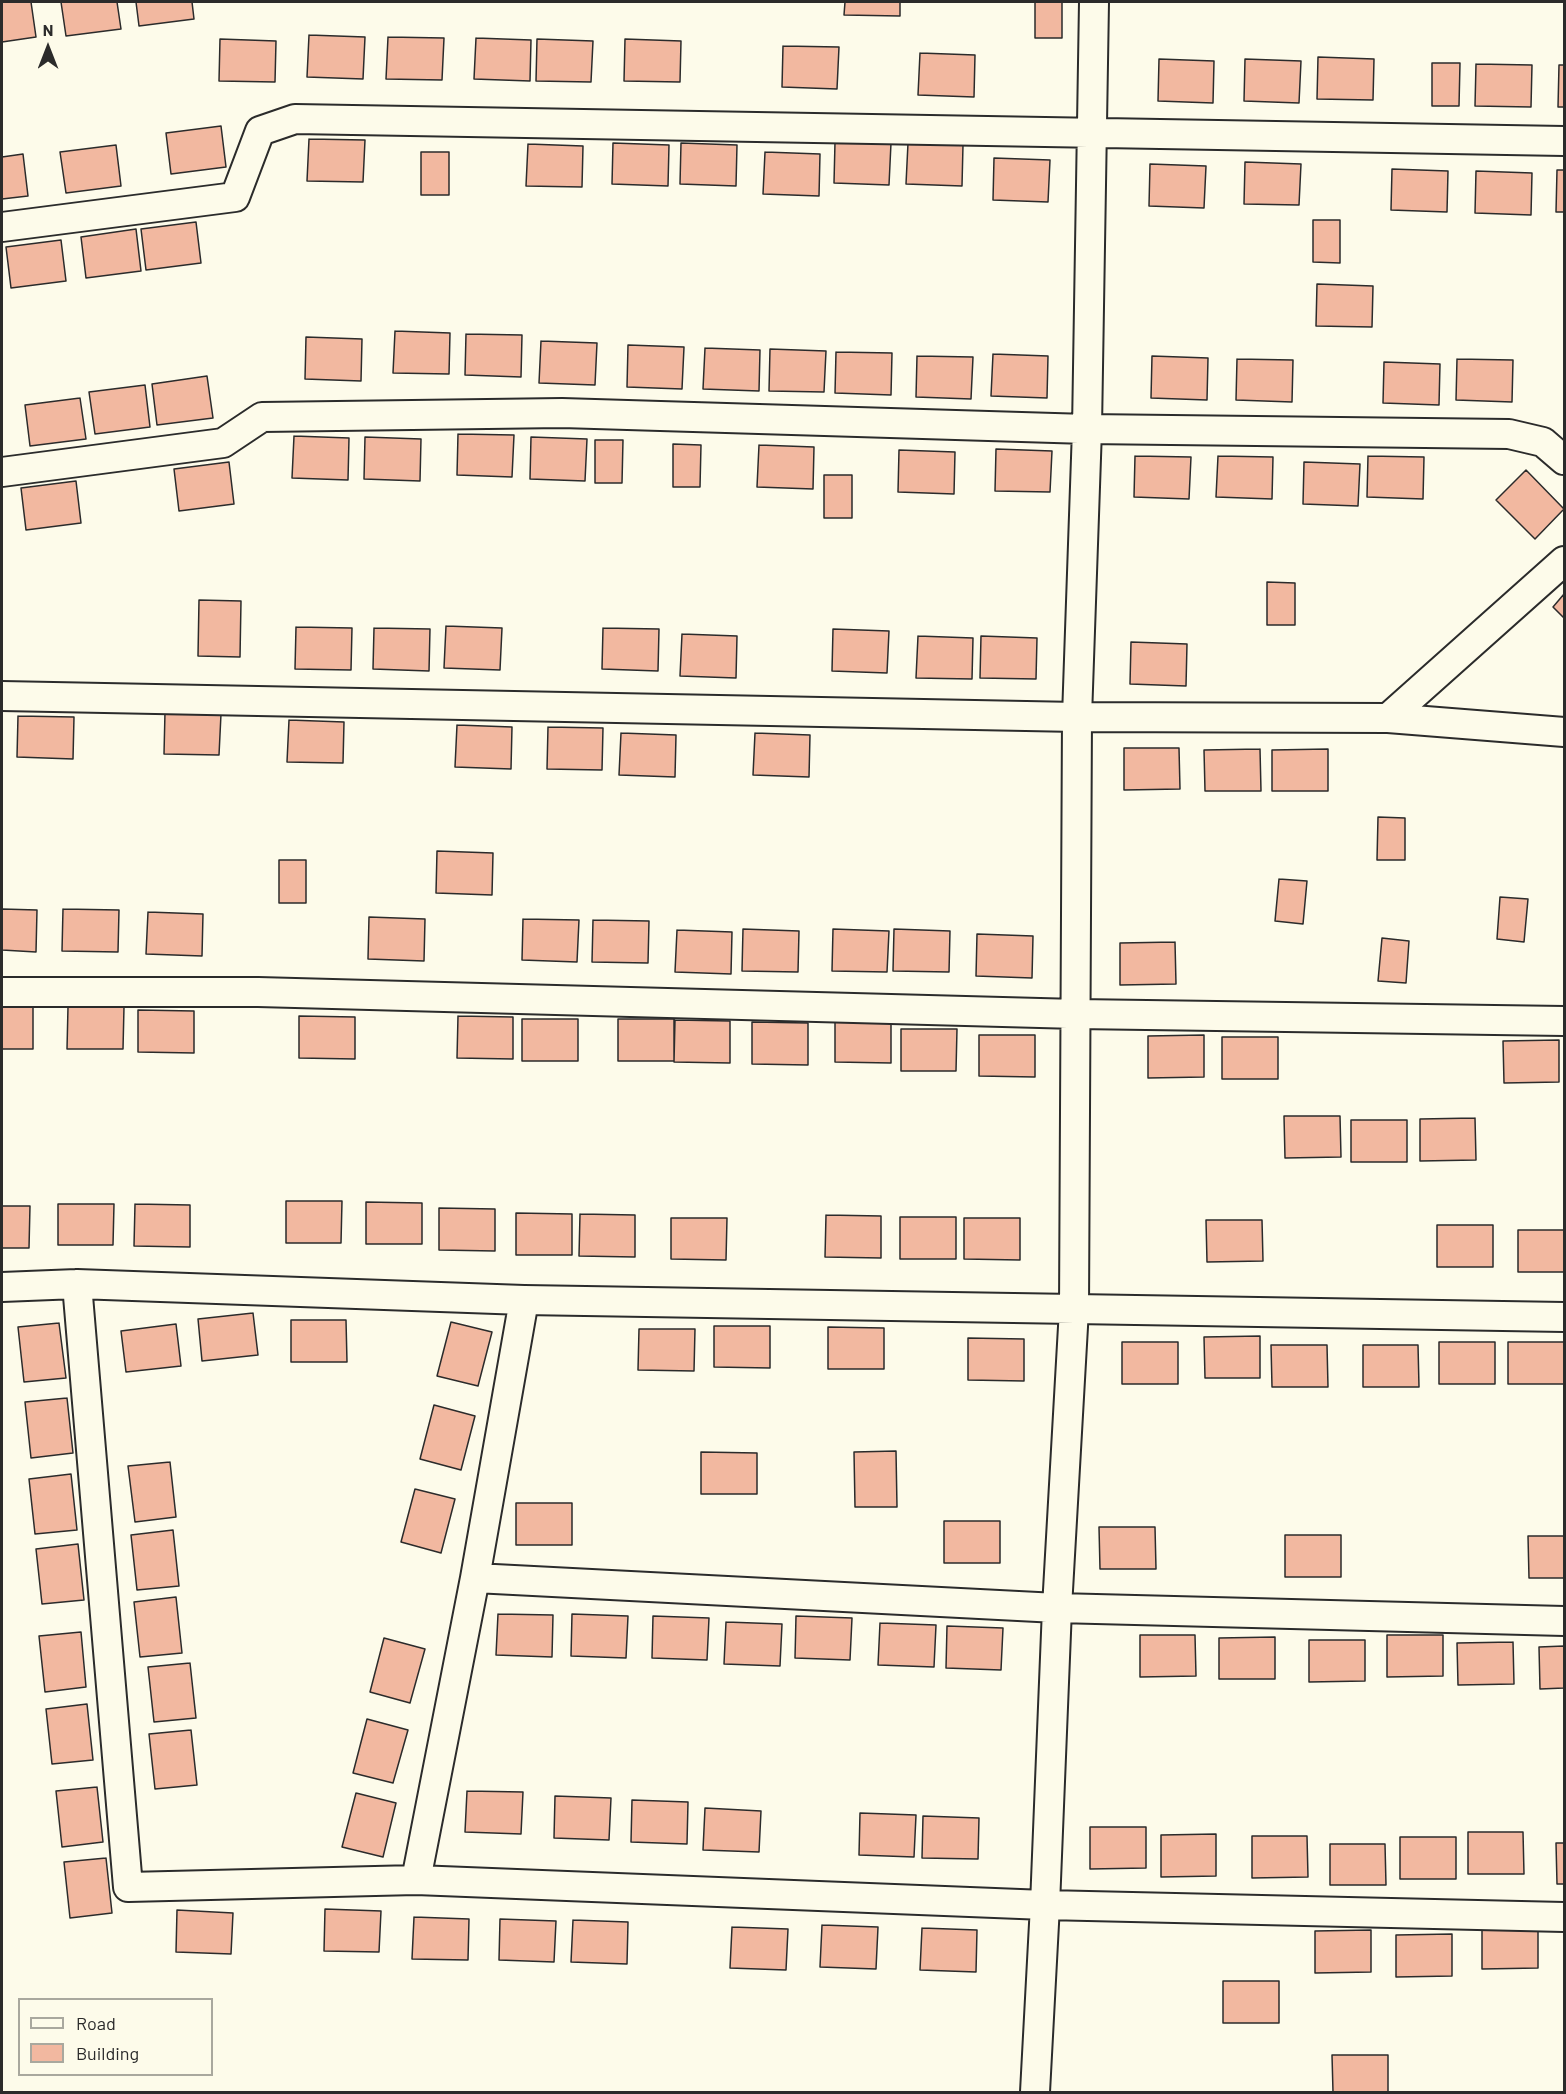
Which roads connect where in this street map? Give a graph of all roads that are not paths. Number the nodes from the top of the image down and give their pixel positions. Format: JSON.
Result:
{"nodes":[{"id":1,"x":1094,"y":2,"type":"edge"},
{"id":2,"x":1093,"y":132,"type":"junction"},
{"id":3,"x":1564,"y":141,"type":"edge"},
{"id":4,"x":2,"y":227,"type":"edge"},
{"id":5,"x":1087,"y":429,"type":"junction"},
{"id":6,"x":1564,"y":460,"type":"edge"},
{"id":7,"x":2,"y":472,"type":"edge"},
{"id":8,"x":1564,"y":561,"type":"edge"},
{"id":9,"x":2,"y":696,"type":"edge"},
{"id":10,"x":1077,"y":717,"type":"junction"},
{"id":11,"x":1388,"y":718,"type":"junction"},
{"id":12,"x":1564,"y":732,"type":"edge"},
{"id":13,"x":2,"y":992,"type":"edge"},
{"id":14,"x":1077,"y":1014,"type":"junction"},
{"id":15,"x":1564,"y":1021,"type":"edge"},
{"id":16,"x":77,"y":1284,"type":"junction"},
{"id":17,"x":2,"y":1287,"type":"edge"},
{"id":18,"x":524,"y":1300,"type":"junction"},
{"id":19,"x":1074,"y":1310,"type":"junction"},
{"id":20,"x":1564,"y":1317,"type":"edge"},
{"id":21,"x":475,"y":1578,"type":"junction"},
{"id":22,"x":1056,"y":1608,"type":"junction"},
{"id":23,"x":1564,"y":1621,"type":"edge"},
{"id":24,"x":416,"y":1880,"type":"junction"},
{"id":25,"x":1045,"y":1905,"type":"junction"},
{"id":26,"x":1564,"y":1917,"type":"edge"},
{"id":27,"x":1035,"y":2092,"type":"edge"}],
"edges":[{"from":1,"to":2,"type":"street"},
{"from":2,"to":3,"type":"street"},
{"from":2,"to":4,"type":"street"},
{"from":2,"to":5,"type":"street"},
{"from":5,"to":6,"type":"street"},
{"from":5,"to":7,"type":"street"},
{"from":5,"to":10,"type":"street"},
{"from":8,"to":11,"type":"street"},
{"from":9,"to":10,"type":"street"},
{"from":10,"to":11,"type":"street"},
{"from":10,"to":14,"type":"street"},
{"from":11,"to":12,"type":"street"},
{"from":13,"to":14,"type":"street"},
{"from":14,"to":15,"type":"street"},
{"from":14,"to":19,"type":"street"},
{"from":16,"to":17,"type":"street"},
{"from":16,"to":18,"type":"street"},
{"from":16,"to":24,"type":"street"},
{"from":18,"to":19,"type":"street"},
{"from":18,"to":21,"type":"street"},
{"from":19,"to":20,"type":"street"},
{"from":19,"to":22,"type":"street"},
{"from":21,"to":22,"type":"street"},
{"from":21,"to":24,"type":"street"},
{"from":22,"to":23,"type":"street"},
{"from":22,"to":25,"type":"street"},
{"from":24,"to":25,"type":"street"},
{"from":25,"to":26,"type":"street"},
{"from":25,"to":27,"type":"street"}]}
